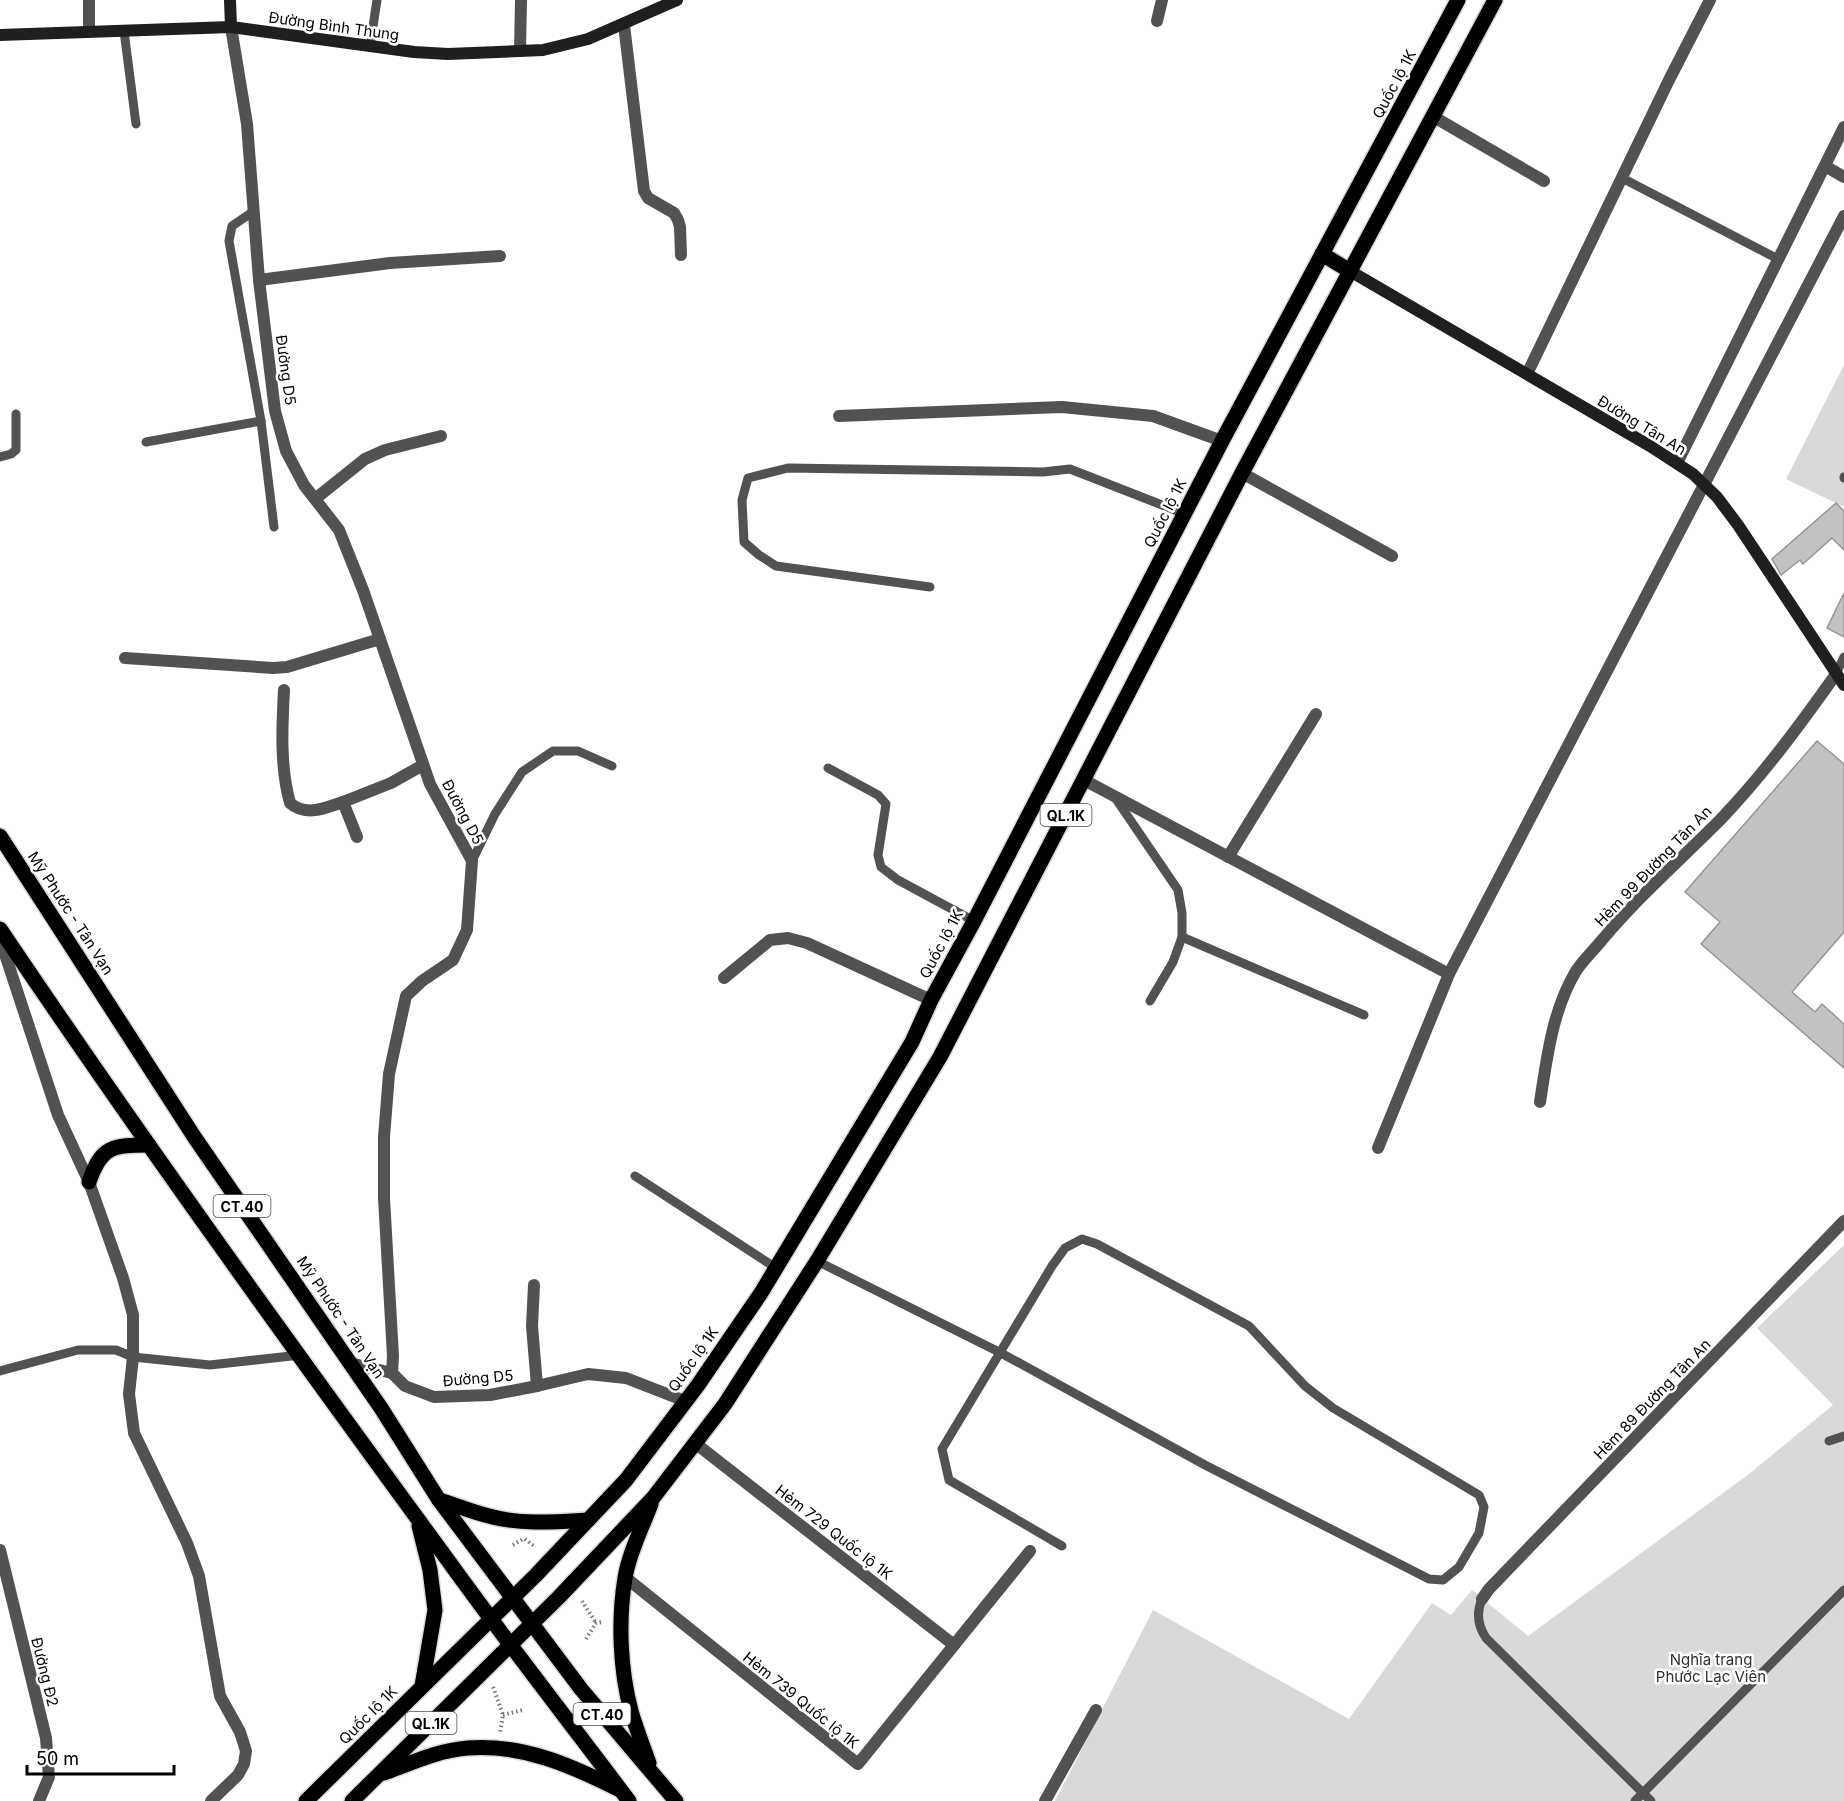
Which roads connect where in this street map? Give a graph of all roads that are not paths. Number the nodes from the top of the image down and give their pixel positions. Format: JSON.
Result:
{"nodes":[{"id":1,"x":89,"y":0,"type":"edge"},
{"id":2,"x":230,"y":0,"type":"edge"},
{"id":3,"x":377,"y":0,"type":"edge"},
{"id":4,"x":521,"y":0,"type":"edge"},
{"id":5,"x":677,"y":0,"type":"edge"},
{"id":6,"x":1162,"y":0,"type":"edge"},
{"id":7,"x":1458,"y":0,"type":"edge"},
{"id":8,"x":1495,"y":0,"type":"edge"},
{"id":9,"x":1710,"y":0,"type":"edge"},
{"id":10,"x":1158,"y":21,"type":"dead end"},
{"id":11,"x":624,"y":25,"type":"junction"},
{"id":12,"x":231,"y":27,"type":"junction"},
{"id":13,"x":124,"y":31,"type":"junction"},
{"id":14,"x":89,"y":32,"type":"junction"},
{"id":15,"x":0,"y":35,"type":"edge"},
{"id":16,"x":370,"y":46,"type":"junction"},
{"id":17,"x":520,"y":51,"type":"junction"},
{"id":18,"x":1434,"y":117,"type":"junction"},
{"id":19,"x":136,"y":124,"type":"dead end"},
{"id":20,"x":1844,"y":127,"type":"edge"},
{"id":21,"x":1825,"y":166,"type":"junction"},
{"id":22,"x":1844,"y":177,"type":"edge"},
{"id":23,"x":1622,"y":178,"type":"junction"},
{"id":24,"x":1544,"y":181,"type":"dead end"},
{"id":25,"x":254,"y":211,"type":"junction"},
{"id":26,"x":1844,"y":216,"type":"edge"},
{"id":27,"x":1322,"y":254,"type":"junction"},
{"id":28,"x":681,"y":255,"type":"dead end"},
{"id":29,"x":500,"y":256,"type":"dead end"},
{"id":30,"x":1778,"y":259,"type":"junction"},
{"id":31,"x":1350,"y":271,"type":"junction"},
{"id":32,"x":259,"y":280,"type":"junction"},
{"id":33,"x":1527,"y":374,"type":"junction"},
{"id":34,"x":16,"y":414,"type":"dead end"},
{"id":35,"x":839,"y":416,"type":"dead end"},
{"id":36,"x":261,"y":421,"type":"junction"},
{"id":37,"x":441,"y":436,"type":"dead end"},
{"id":38,"x":1222,"y":441,"type":"junction"},
{"id":39,"x":146,"y":442,"type":"dead end"},
{"id":40,"x":0,"y":457,"type":"edge"},
{"id":41,"x":1677,"y":463,"type":"junction"},
{"id":42,"x":1242,"y":473,"type":"junction"},
{"id":43,"x":1705,"y":485,"type":"junction"},
{"id":44,"x":315,"y":499,"type":"junction"},
{"id":45,"x":1185,"y":514,"type":"junction"},
{"id":46,"x":274,"y":527,"type":"dead end"},
{"id":47,"x":1392,"y":556,"type":"dead end"},
{"id":48,"x":930,"y":587,"type":"dead end"},
{"id":49,"x":380,"y":639,"type":"junction"},
{"id":50,"x":1844,"y":657,"type":"edge"},
{"id":51,"x":125,"y":658,"type":"dead end"},
{"id":52,"x":1836,"y":674,"type":"junction"},
{"id":53,"x":1844,"y":685,"type":"edge"},
{"id":54,"x":284,"y":690,"type":"dead end"},
{"id":55,"x":1316,"y":714,"type":"dead end"},
{"id":56,"x":423,"y":765,"type":"junction"},
{"id":57,"x":612,"y":766,"type":"dead end"},
{"id":58,"x":828,"y":768,"type":"dead end"},
{"id":59,"x":1084,"y":780,"type":"junction"},
{"id":60,"x":1115,"y":796,"type":"junction"},
{"id":61,"x":344,"y":802,"type":"junction"},
{"id":62,"x":0,"y":836,"type":"edge"},
{"id":63,"x":357,"y":837,"type":"dead end"},
{"id":64,"x":1228,"y":856,"type":"junction"},
{"id":65,"x":472,"y":861,"type":"junction"},
{"id":66,"x":974,"y":921,"type":"junction"},
{"id":67,"x":0,"y":929,"type":"edge"},
{"id":68,"x":1182,"y":937,"type":"junction"},
{"id":69,"x":0,"y":939,"type":"edge"},
{"id":70,"x":1449,"y":974,"type":"junction"},
{"id":71,"x":724,"y":978,"type":"dead end"},
{"id":72,"x":931,"y":1000,"type":"junction"},
{"id":73,"x":1150,"y":1001,"type":"dead end"},
{"id":74,"x":1364,"y":1015,"type":"dead end"},
{"id":75,"x":1540,"y":1102,"type":"dead end"},
{"id":76,"x":149,"y":1145,"type":"junction"},
{"id":77,"x":1378,"y":1148,"type":"dead end"},
{"id":78,"x":636,"y":1176,"type":"dead end"},
{"id":79,"x":89,"y":1182,"type":"junction"},
{"id":80,"x":1844,"y":1221,"type":"edge"},
{"id":81,"x":818,"y":1261,"type":"junction"},
{"id":82,"x":776,"y":1268,"type":"junction"},
{"id":83,"x":534,"y":1285,"type":"dead end"},
{"id":84,"x":1001,"y":1353,"type":"junction"},
{"id":85,"x":300,"y":1355,"type":"junction"},
{"id":86,"x":133,"y":1357,"type":"junction"},
{"id":87,"x":350,"y":1363,"type":"junction"},
{"id":88,"x":0,"y":1371,"type":"edge"},
{"id":89,"x":392,"y":1373,"type":"junction"},
{"id":90,"x":537,"y":1386,"type":"junction"},
{"id":91,"x":686,"y":1401,"type":"junction"},
{"id":92,"x":1844,"y":1436,"type":"edge"},
{"id":93,"x":1829,"y":1442,"type":"dead end"},
{"id":94,"x":695,"y":1443,"type":"junction"},
{"id":95,"x":653,"y":1498,"type":"junction"},
{"id":96,"x":439,"y":1500,"type":"junction"},
{"id":97,"x":417,"y":1517,"type":"junction"},
{"id":98,"x":588,"y":1520,"type":"junction"},
{"id":99,"x":1062,"y":1546,"type":"dead end"},
{"id":100,"x":0,"y":1550,"type":"edge"},
{"id":101,"x":1030,"y":1551,"type":"dead end"},
{"id":102,"x":625,"y":1577,"type":"junction"},
{"id":103,"x":1844,"y":1590,"type":"edge"},
{"id":104,"x":513,"y":1598,"type":"junction"},
{"id":105,"x":1482,"y":1599,"type":"joint"},
{"id":106,"x":491,"y":1618,"type":"junction"},
{"id":107,"x":532,"y":1624,"type":"junction"},
{"id":108,"x":511,"y":1644,"type":"junction"},
{"id":109,"x":954,"y":1645,"type":"junction"},
{"id":110,"x":422,"y":1686,"type":"junction"},
{"id":111,"x":1096,"y":1710,"type":"dead end"},
{"id":112,"x":652,"y":1772,"type":"junction"},
{"id":113,"x":378,"y":1775,"type":"junction"},
{"id":114,"x":1644,"y":1793,"type":"junction"},
{"id":115,"x":625,"y":1796,"type":"edge"},
{"id":116,"x":39,"y":1801,"type":"edge"},
{"id":117,"x":212,"y":1801,"type":"edge"},
{"id":118,"x":306,"y":1801,"type":"edge"},
{"id":119,"x":352,"y":1801,"type":"edge"},
{"id":120,"x":676,"y":1801,"type":"edge"},
{"id":121,"x":1045,"y":1801,"type":"edge"},
{"id":122,"x":1635,"y":1801,"type":"edge"},
{"id":123,"x":1651,"y":1801,"type":"edge"}],
"edges":[{"from":1,"to":14,"type":"street"},
{"from":2,"to":12,"type":"street","name":"Đường D5"},
{"from":3,"to":16,"type":"lane"},
{"from":4,"to":17,"type":"street"},
{"from":5,"to":11,"type":"street","name":"Đường Bình Thung"},
{"from":6,"to":10,"type":"street"},
{"from":7,"to":27,"type":"main road","name":"Quốc lộ 1K","number":"QL.1K"},
{"from":8,"to":18,"type":"main road","number":"QL.1K"},
{"from":9,"to":23,"type":"street"},
{"from":11,"to":17,"type":"street","name":"Đường Bình Thung"},
{"from":11,"to":28,"type":"street"},
{"from":12,"to":13,"type":"street","name":"Đường Bình Thung"},
{"from":12,"to":16,"type":"street","name":"Đường Bình Thung"},
{"from":12,"to":25,"type":"street","name":"Đường D5"},
{"from":13,"to":14,"type":"street","name":"Đường Bình Thung"},
{"from":13,"to":19,"type":"lane"},
{"from":14,"to":15,"type":"street","name":"Đường Bình Thung"},
{"from":16,"to":17,"type":"street","name":"Đường Bình Thung"},
{"from":18,"to":24,"type":"street"},
{"from":18,"to":31,"type":"main road","number":"QL.1K"},
{"from":20,"to":21,"type":"street"},
{"from":21,"to":22,"type":"street"},
{"from":21,"to":30,"type":"street"},
{"from":23,"to":30,"type":"lane"},
{"from":23,"to":33,"type":"street"},
{"from":25,"to":32,"type":"street","name":"Đường D5"},
{"from":25,"to":36,"type":"lane"},
{"from":26,"to":43,"type":"street"},
{"from":27,"to":31,"type":"main road"},
{"from":27,"to":38,"type":"main road","name":"Quốc lộ 1K","number":"QL.1K"},
{"from":29,"to":32,"type":"street"},
{"from":30,"to":41,"type":"street"},
{"from":31,"to":33,"type":"street","name":"Đường Tân An"},
{"from":31,"to":42,"type":"main road","number":"QL.1K"},
{"from":32,"to":44,"type":"street","name":"Đường D5"},
{"from":33,"to":41,"type":"street","name":"Đường Tân An"},
{"from":34,"to":40,"type":"lane"},
{"from":35,"to":38,"type":"street"},
{"from":36,"to":39,"type":"lane"},
{"from":36,"to":46,"type":"lane"},
{"from":37,"to":44,"type":"street"},
{"from":38,"to":45,"type":"main road","name":"Quốc lộ 1K","number":"QL.1K"},
{"from":41,"to":43,"type":"street","name":"Đường Tân An"},
{"from":42,"to":47,"type":"street"},
{"from":42,"to":59,"type":"main road","number":"QL.1K"},
{"from":43,"to":52,"type":"street","name":"Đường Tân An"},
{"from":43,"to":70,"type":"street"},
{"from":44,"to":49,"type":"street","name":"Đường D5"},
{"from":45,"to":48,"type":"lane"},
{"from":45,"to":66,"type":"main road","name":"Quốc lộ 1K","number":"QL.1K"},
{"from":49,"to":51,"type":"street"},
{"from":49,"to":56,"type":"street","name":"Đường D5"},
{"from":50,"to":52,"type":"lane"},
{"from":52,"to":53,"type":"street","name":"Đường Tân An"},
{"from":52,"to":75,"type":"street","name":"Hẻm 99 Đường Tân An"},
{"from":54,"to":61,"type":"street"},
{"from":55,"to":64,"type":"street"},
{"from":56,"to":61,"type":"street"},
{"from":56,"to":65,"type":"street","name":"Đường D5"},
{"from":57,"to":65,"type":"lane"},
{"from":58,"to":66,"type":"lane"},
{"from":59,"to":60,"type":"street"},
{"from":59,"to":81,"type":"main road","number":"QL.1K"},
{"from":60,"to":64,"type":"street"},
{"from":60,"to":68,"type":"lane"},
{"from":61,"to":63,"type":"street"},
{"from":62,"to":87,"type":"main road","name":"Mỹ Phước - Tân Vạn","number":"CT.40"},
{"from":64,"to":70,"type":"street"},
{"from":65,"to":89,"type":"street","name":"Đường D5"},
{"from":66,"to":72,"type":"main road","name":"Quốc lộ 1K","number":"QL.1K"},
{"from":67,"to":76,"type":"main road","number":"CT.40"},
{"from":68,"to":73,"type":"lane"},
{"from":68,"to":74,"type":"lane"},
{"from":69,"to":79,"type":"street"},
{"from":70,"to":77,"type":"street"},
{"from":71,"to":72,"type":"street"},
{"from":72,"to":82,"type":"main road","name":"Quốc lộ 1K","number":"QL.1K"},
{"from":76,"to":79,"type":"main road"},
{"from":76,"to":85,"type":"main road","number":"CT.40"},
{"from":78,"to":82,"type":"lane"},
{"from":79,"to":86,"type":"street"},
{"from":80,"to":105,"type":"street","name":"Hẻm 89 Đường Tân An"},
{"from":81,"to":84,"type":"lane"},
{"from":81,"to":94,"type":"main road","number":"QL.1K"},
{"from":82,"to":91,"type":"main road","name":"Quốc lộ 1K","number":"QL.1K"},
{"from":83,"to":90,"type":"street"},
{"from":84,"to":84,"type":"lane"},
{"from":84,"to":99,"type":"lane"},
{"from":85,"to":86,"type":"lane"},
{"from":85,"to":97,"type":"main road","number":"CT.40"},
{"from":86,"to":88,"type":"lane"},
{"from":86,"to":117,"type":"street"},
{"from":87,"to":89,"type":"street"},
{"from":87,"to":96,"type":"main road","name":"Mỹ Phước - Tân Vạn","number":"CT.40"},
{"from":89,"to":90,"type":"street","name":"Đường D5"},
{"from":90,"to":91,"type":"street","name":"Đường D5"},
{"from":91,"to":98,"type":"main road","name":"Quốc lộ 1K","number":"QL.1K"},
{"from":92,"to":93,"type":"lane"},
{"from":94,"to":95,"type":"main road","number":"QL.1K"},
{"from":94,"to":109,"type":"street","name":"Hẻm 729 Quốc lộ 1K"},
{"from":95,"to":102,"type":"main road"},
{"from":95,"to":107,"type":"main road","number":"QL.1K"},
{"from":96,"to":98,"type":"main road"},
{"from":96,"to":104,"type":"main road","name":"Mỹ Phước - Tân Vạn","number":"CT.40"},
{"from":97,"to":106,"type":"main road","number":"CT.40"},
{"from":97,"to":110,"type":"main road"},
{"from":98,"to":104,"type":"main road","name":"Quốc lộ 1K","number":"QL.1K"},
{"from":100,"to":116,"type":"street","name":"Đường Đ2"},
{"from":101,"to":109,"type":"street","name":"Hẻm 739 Quốc lộ 1K"},
{"from":102,"to":109,"type":"street","name":"Hẻm 739 Quốc lộ 1K"},
{"from":102,"to":112,"type":"main road"},
{"from":103,"to":114,"type":"lane"},
{"from":104,"to":106,"type":"main road","name":"Quốc lộ 1K","number":"QL.1K"},
{"from":104,"to":107,"type":"main road","name":"Mỹ Phước - Tân Vạn"},
{"from":105,"to":114,"type":"lane"},
{"from":106,"to":108,"type":"main road"},
{"from":106,"to":110,"type":"main road","name":"Quốc lộ 1K","number":"QL.1K"},
{"from":107,"to":108,"type":"main road","number":"QL.1K"},
{"from":107,"to":112,"type":"main road","name":"Mỹ Phước - Tân Vạn","number":"CT.40"},
{"from":108,"to":113,"type":"main road","number":"QL.1K"},
{"from":108,"to":115,"type":"main road","number":"CT.40"},
{"from":110,"to":118,"type":"main road","name":"Quốc lộ 1K","number":"QL.1K"},
{"from":111,"to":121,"type":"street"},
{"from":112,"to":120,"type":"main road","name":"Mỹ Phước - Tân Vạn","number":"CT.40"},
{"from":113,"to":115,"type":"main road"},
{"from":113,"to":119,"type":"main road","number":"QL.1K"},
{"from":114,"to":122,"type":"lane"},
{"from":114,"to":123,"type":"lane"}]}
